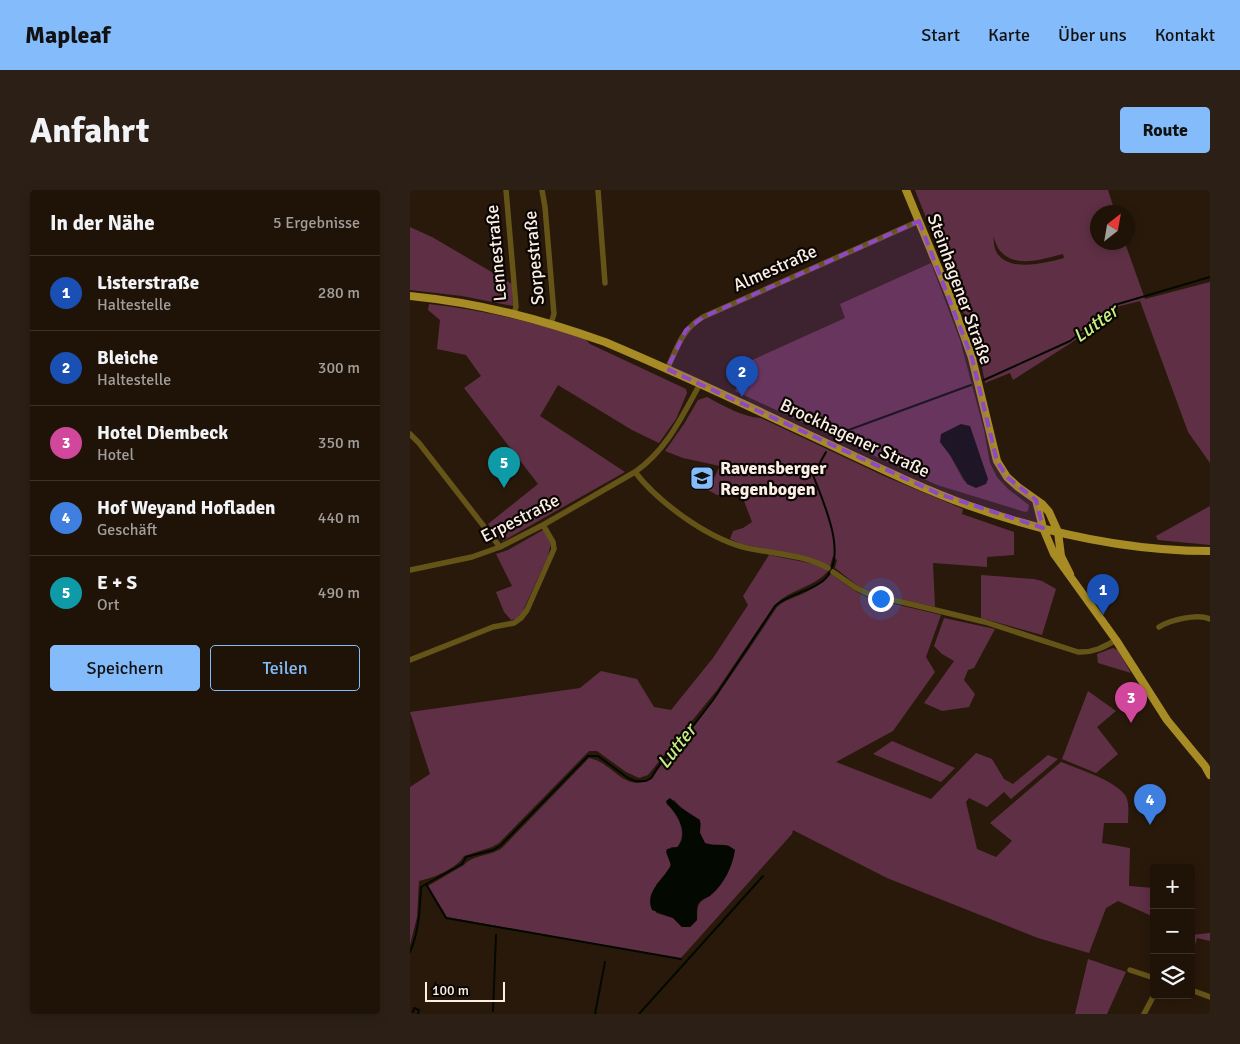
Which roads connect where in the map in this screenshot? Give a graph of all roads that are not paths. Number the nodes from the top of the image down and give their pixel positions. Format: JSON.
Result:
{"nodes":[{"id":1,"x":506,"y":190,"type":"edge"},
{"id":2,"x":542,"y":190,"type":"edge"},
{"id":3,"x":598,"y":190,"type":"edge"},
{"id":4,"x":906,"y":190,"type":"edge"},
{"id":5,"x":919,"y":222,"type":"junction"},
{"id":6,"x":605,"y":283,"type":"dead end"},
{"id":7,"x":410,"y":296,"type":"edge"},
{"id":8,"x":514,"y":313,"type":"junction"},
{"id":9,"x":551,"y":323,"type":"junction"},
{"id":10,"x":667,"y":369,"type":"junction"},
{"id":11,"x":700,"y":384,"type":"junction"},
{"id":12,"x":410,"y":434,"type":"edge"},
{"id":13,"x":635,"y":472,"type":"junction"},
{"id":14,"x":1036,"y":500,"type":"junction"},
{"id":15,"x":542,"y":525,"type":"junction"},
{"id":16,"x":1043,"y":528,"type":"junction"},
{"id":17,"x":1058,"y":532,"type":"junction"},
{"id":18,"x":500,"y":547,"type":"junction"},
{"id":19,"x":1210,"y":551,"type":"edge"},
{"id":20,"x":410,"y":570,"type":"edge"},
{"id":21,"x":1070,"y":574,"type":"junction"},
{"id":22,"x":1210,"y":619,"type":"edge"},
{"id":23,"x":1159,"y":627,"type":"dead end"},
{"id":24,"x":1116,"y":640,"type":"junction"},
{"id":25,"x":410,"y":660,"type":"edge"},
{"id":26,"x":1210,"y":775,"type":"edge"},
{"id":27,"x":1130,"y":970,"type":"dead end"},
{"id":28,"x":1150,"y":977,"type":"edge"},
{"id":29,"x":1195,"y":991,"type":"edge"},
{"id":30,"x":1210,"y":997,"type":"edge"},
{"id":31,"x":1152,"y":999,"type":"edge"},
{"id":32,"x":1144,"y":1014,"type":"edge"}],
"edges":[{"from":1,"to":8,"type":"street","name":"Lennestraße"},
{"from":2,"to":9,"type":"street","name":"Sorpestraße"},
{"from":3,"to":6,"type":"street"},
{"from":4,"to":5,"type":"main road","name":"Steinhagener Straße"},
{"from":5,"to":10,"type":"street","name":"Almestraße"},
{"from":5,"to":14,"type":"main road","name":"Steinhagener Straße"},
{"from":7,"to":8,"type":"main road","name":"Brockhagener Straße"},
{"from":8,"to":9,"type":"main road","name":"Brockhagener Straße"},
{"from":9,"to":10,"type":"main road","name":"Brockhagener Straße"},
{"from":10,"to":11,"type":"main road","name":"Brockhagener Straße"},
{"from":11,"to":13,"type":"street","name":"Erpestraße"},
{"from":11,"to":16,"type":"main road","name":"Brockhagener Straße"},
{"from":12,"to":18,"type":"street"},
{"from":13,"to":15,"type":"street","name":"Erpestraße"},
{"from":13,"to":24,"type":"street"},
{"from":14,"to":16,"type":"main road","name":"Steinhagener Straße"},
{"from":14,"to":17,"type":"main road","name":"Steinhagener Straße"},
{"from":15,"to":18,"type":"street","name":"Erpestraße"},
{"from":15,"to":25,"type":"street"},
{"from":16,"to":17,"type":"main road","name":"Brockhagener Straße"},
{"from":16,"to":21,"type":"main road","name":"Steinhagener Straße"},
{"from":17,"to":19,"type":"main road","name":"Brockhagener Straße"},
{"from":17,"to":21,"type":"main road","name":"Steinhagener Straße"},
{"from":18,"to":20,"type":"street","name":"Erpestraße"},
{"from":21,"to":24,"type":"main road","name":"Steinhagener Straße"},
{"from":22,"to":23,"type":"street"},
{"from":24,"to":26,"type":"main road","name":"Steinhagener Straße"},
{"from":27,"to":28,"type":"street"},
{"from":29,"to":30,"type":"street"},
{"from":31,"to":32,"type":"street"}]}
